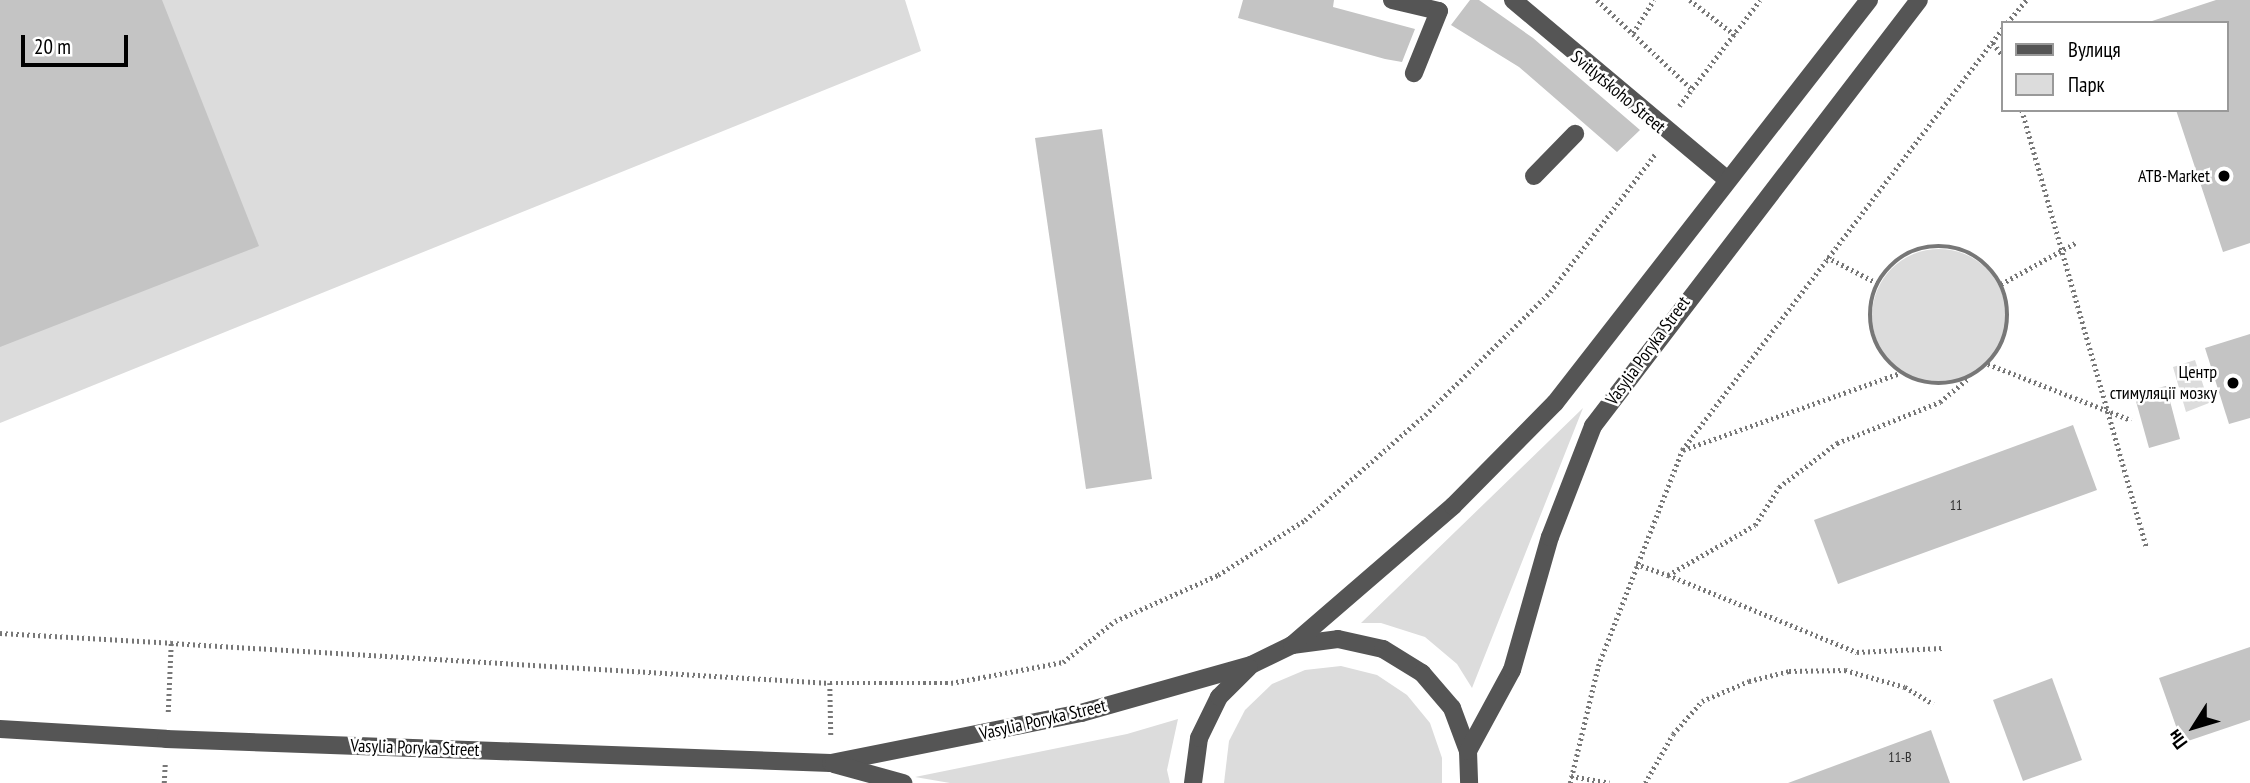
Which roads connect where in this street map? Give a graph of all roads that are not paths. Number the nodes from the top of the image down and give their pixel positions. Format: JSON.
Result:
{"nodes":[{"id":1,"x":1392,"y":0,"type":"edge"},
{"id":2,"x":1513,"y":0,"type":"edge"},
{"id":3,"x":1869,"y":0,"type":"edge"},
{"id":4,"x":1919,"y":0,"type":"edge"},
{"id":5,"x":1414,"y":73,"type":"dead end"},
{"id":6,"x":1575,"y":134,"type":"dead end"},
{"id":7,"x":1534,"y":176,"type":"dead end"},
{"id":8,"x":1727,"y":179,"type":"junction"},
{"id":9,"x":1292,"y":645,"type":"junction"},
{"id":10,"x":1251,"y":665,"type":"junction"},
{"id":11,"x":0,"y":729,"type":"edge"},
{"id":12,"x":1468,"y":751,"type":"junction"},
{"id":13,"x":831,"y":763,"type":"junction"},
{"id":14,"x":903,"y":783,"type":"edge"},
{"id":15,"x":1193,"y":783,"type":"edge"},
{"id":16,"x":1469,"y":783,"type":"edge"}],
"edges":[{"from":1,"to":5,"type":"street"},
{"from":2,"to":8,"type":"street","name":"Svitlytskoho Street"},
{"from":3,"to":8,"type":"street","name":"Vasylia Poryka Street"},
{"from":4,"to":12,"type":"street","name":"Vasylia Poryka Street"},
{"from":6,"to":7,"type":"street"},
{"from":8,"to":9,"type":"street","name":"Vasylia Poryka Street"},
{"from":9,"to":10,"type":"street","name":"Vasylia Poryka Street"},
{"from":9,"to":12,"type":"street","name":"Vasylia Poryka Street"},
{"from":10,"to":13,"type":"street","name":"Vasylia Poryka Street"},
{"from":10,"to":15,"type":"street","name":"Vasylia Poryka Street"},
{"from":11,"to":13,"type":"street","name":"Vasylia Poryka Street"},
{"from":12,"to":16,"type":"street","name":"Vasylia Poryka Street"},
{"from":13,"to":14,"type":"street","name":"Vasylia Poryka Street"}]}
